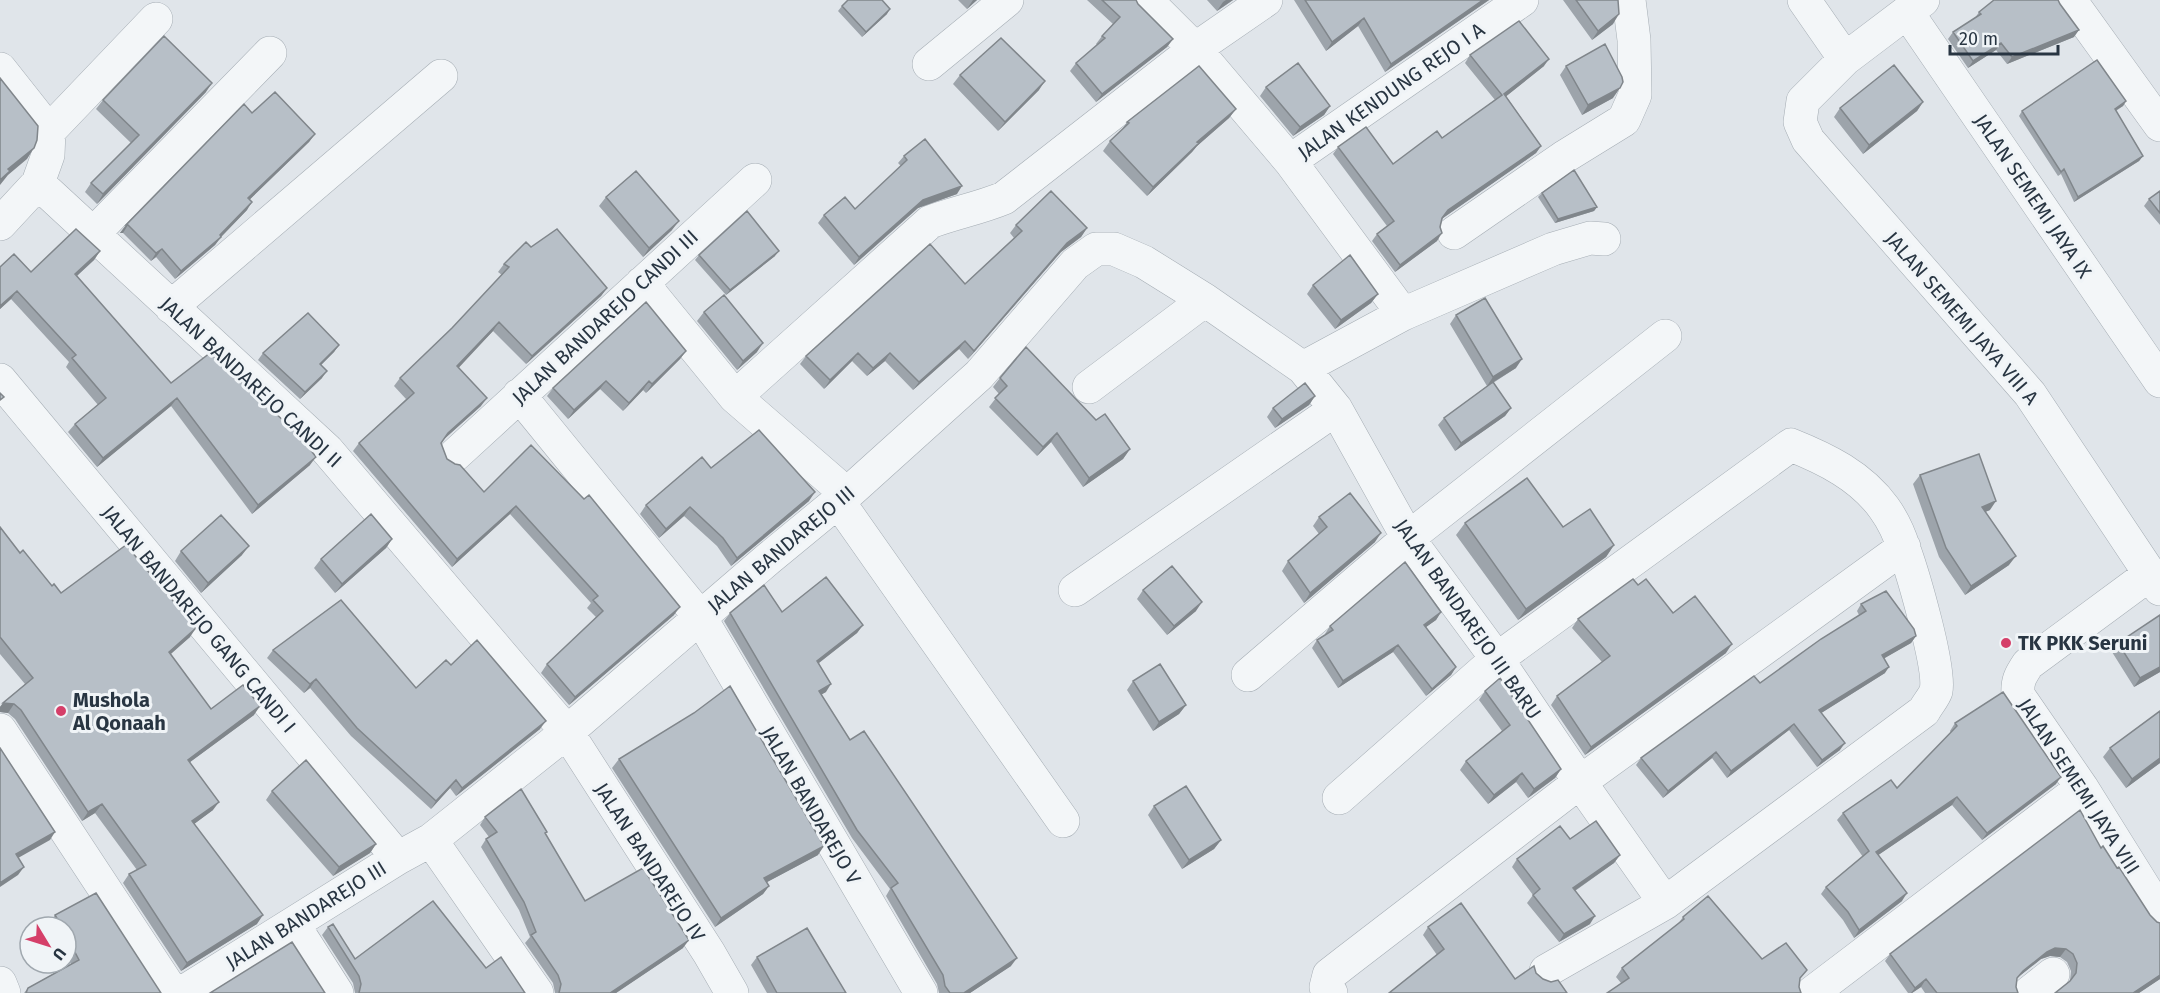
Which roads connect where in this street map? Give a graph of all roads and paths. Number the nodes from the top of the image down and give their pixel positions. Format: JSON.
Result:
{"nodes":[{"id":1,"x":1007,"y":0,"type":"edge"},
{"id":2,"x":1146,"y":0,"type":"edge"},
{"id":3,"x":1266,"y":0,"type":"edge"},
{"id":4,"x":1522,"y":0,"type":"edge"},
{"id":5,"x":1629,"y":0,"type":"edge"},
{"id":6,"x":1804,"y":0,"type":"edge"},
{"id":7,"x":2070,"y":0,"type":"edge"},
{"id":8,"x":1915,"y":6,"type":"edge"},
{"id":9,"x":156,"y":19,"type":"dead end"},
{"id":10,"x":1196,"y":49,"type":"junction"},
{"id":11,"x":270,"y":53,"type":"dead end"},
{"id":12,"x":1845,"y":59,"type":"junction"},
{"id":13,"x":929,"y":64,"type":"dead end"},
{"id":14,"x":0,"y":69,"type":"edge"},
{"id":15,"x":441,"y":76,"type":"dead end"},
{"id":16,"x":2160,"y":125,"type":"edge"},
{"id":17,"x":49,"y":131,"type":"junction"},
{"id":18,"x":1290,"y":161,"type":"junction"},
{"id":19,"x":754,"y":180,"type":"dead end"},
{"id":20,"x":38,"y":183,"type":"junction"},
{"id":21,"x":0,"y":224,"type":"edge"},
{"id":22,"x":1454,"y":233,"type":"dead end"},
{"id":23,"x":93,"y":234,"type":"junction"},
{"id":24,"x":1604,"y":239,"type":"dead end"},
{"id":25,"x":1114,"y":249,"type":"joint"},
{"id":26,"x":642,"y":282,"type":"junction"},
{"id":27,"x":1205,"y":300,"type":"junction"},
{"id":28,"x":171,"y":307,"type":"junction"},
{"id":29,"x":1403,"y":314,"type":"junction"},
{"id":30,"x":1665,"y":336,"type":"dead end"},
{"id":31,"x":1303,"y":368,"type":"junction"},
{"id":32,"x":0,"y":380,"type":"edge"},
{"id":33,"x":2160,"y":381,"type":"edge"},
{"id":34,"x":1089,"y":387,"type":"dead end"},
{"id":35,"x":519,"y":396,"type":"junction"},
{"id":36,"x":735,"y":397,"type":"junction"},
{"id":37,"x":1336,"y":409,"type":"junction"},
{"id":38,"x":455,"y":455,"type":"dead end"},
{"id":39,"x":843,"y":498,"type":"junction"},
{"id":40,"x":1408,"y":538,"type":"junction"},
{"id":41,"x":1904,"y":547,"type":"junction"},
{"id":42,"x":2155,"y":582,"type":"edge"},
{"id":43,"x":1075,"y":590,"type":"dead end"},
{"id":44,"x":700,"y":617,"type":"junction"},
{"id":45,"x":1497,"y":659,"type":"junction"},
{"id":46,"x":1248,"y":675,"type":"dead end"},
{"id":47,"x":0,"y":730,"type":"edge"},
{"id":48,"x":567,"y":732,"type":"junction"},
{"id":49,"x":1580,"y":783,"type":"junction"},
{"id":50,"x":2082,"y":788,"type":"junction"},
{"id":51,"x":1339,"y":798,"type":"dead end"},
{"id":52,"x":1063,"y":821,"type":"dead end"},
{"id":53,"x":431,"y":840,"type":"junction"},
{"id":54,"x":398,"y":858,"type":"junction"},
{"id":55,"x":1665,"y":903,"type":"junction"},
{"id":56,"x":2160,"y":913,"type":"edge"},
{"id":57,"x":293,"y":924,"type":"junction"},
{"id":58,"x":1546,"y":971,"type":"dead end"},
{"id":59,"x":0,"y":983,"type":"edge"},
{"id":60,"x":201,"y":988,"type":"edge"},
{"id":61,"x":4,"y":993,"type":"edge"},
{"id":62,"x":173,"y":993,"type":"edge"},
{"id":63,"x":337,"y":993,"type":"edge"},
{"id":64,"x":537,"y":993,"type":"edge"},
{"id":65,"x":732,"y":993,"type":"edge"},
{"id":66,"x":921,"y":993,"type":"edge"},
{"id":67,"x":1331,"y":993,"type":"edge"},
{"id":68,"x":1812,"y":993,"type":"edge"}],
"edges":[{"from":1,"to":13,"type":"street"},
{"from":2,"to":10,"type":"street"},
{"from":3,"to":10,"type":"street"},
{"from":4,"to":18,"type":"street","name":"JALAN KENDUNG REJO I A"},
{"from":5,"to":22,"type":"street"},
{"from":6,"to":12,"type":"street"},
{"from":7,"to":16,"type":"street"},
{"from":8,"to":12,"type":"street","name":"JALAN SEMEMI JAYA VIII A"},
{"from":8,"to":33,"type":"street","name":"JALAN SEMEMI JAYA IX"},
{"from":9,"to":17,"type":"street"},
{"from":10,"to":18,"type":"street"},
{"from":10,"to":36,"type":"street"},
{"from":11,"to":23,"type":"street"},
{"from":12,"to":42,"type":"street","name":"JALAN SEMEMI JAYA VIII A"},
{"from":14,"to":17,"type":"street"},
{"from":15,"to":28,"type":"street"},
{"from":17,"to":20,"type":"street"},
{"from":18,"to":29,"type":"street"},
{"from":19,"to":26,"type":"street","name":"JALAN BANDAREJO CANDI III"},
{"from":20,"to":21,"type":"street"},
{"from":20,"to":23,"type":"street","name":"JALAN BANDAREJO CANDI II"},
{"from":23,"to":28,"type":"street","name":"JALAN BANDAREJO CANDI II"},
{"from":24,"to":29,"type":"street"},
{"from":25,"to":27,"type":"street","name":"JALAN BANDAREJO III BARU"},
{"from":25,"to":39,"type":"street","name":"JALAN BANDAREJO III"},
{"from":26,"to":35,"type":"street","name":"JALAN BANDAREJO CANDI III"},
{"from":26,"to":36,"type":"street"},
{"from":27,"to":31,"type":"street","name":"JALAN BANDAREJO III BARU"},
{"from":27,"to":34,"type":"street"},
{"from":28,"to":48,"type":"street","name":"JALAN BANDAREJO CANDI II"},
{"from":29,"to":31,"type":"street"},
{"from":30,"to":40,"type":"street"},
{"from":31,"to":37,"type":"street","name":"JALAN BANDAREJO III BARU"},
{"from":32,"to":54,"type":"street","name":"JALAN BANDAREJO GANG CANDI I"},
{"from":35,"to":38,"type":"street","name":"JALAN BANDAREJO CANDI III"},
{"from":35,"to":44,"type":"street","name":"JALAN BANDAREJO V"},
{"from":36,"to":39,"type":"street"},
{"from":37,"to":40,"type":"street","name":"JALAN BANDAREJO III BARU"},
{"from":37,"to":43,"type":"street"},
{"from":39,"to":44,"type":"street","name":"JALAN BANDAREJO III"},
{"from":39,"to":52,"type":"street"},
{"from":40,"to":45,"type":"street","name":"JALAN BANDAREJO III BARU"},
{"from":40,"to":46,"type":"street"},
{"from":41,"to":45,"type":"street"},
{"from":41,"to":49,"type":"street"},
{"from":41,"to":55,"type":"street"},
{"from":42,"to":50,"type":"street","name":"JALAN SEMEMI JAYA VIII"},
{"from":44,"to":48,"type":"street","name":"JALAN BANDAREJO III"},
{"from":44,"to":66,"type":"street","name":"JALAN BANDAREJO V"},
{"from":45,"to":49,"type":"street","name":"JALAN BANDAREJO III BARU"},
{"from":45,"to":51,"type":"street"},
{"from":47,"to":62,"type":"street"},
{"from":48,"to":53,"type":"street","name":"JALAN BANDAREJO III"},
{"from":48,"to":65,"type":"street","name":"JALAN BANDAREJO IV"},
{"from":49,"to":55,"type":"street","name":"JALAN BANDAREJO III BARU"},
{"from":49,"to":67,"type":"street"},
{"from":50,"to":56,"type":"street","name":"JALAN SEMEMI JAYA VIII"},
{"from":50,"to":68,"type":"street"},
{"from":53,"to":54,"type":"street","name":"JALAN BANDAREJO III"},
{"from":53,"to":64,"type":"street"},
{"from":54,"to":57,"type":"street","name":"JALAN BANDAREJO III"},
{"from":55,"to":58,"type":"street"},
{"from":57,"to":60,"type":"street","name":"JALAN BANDAREJO III"},
{"from":57,"to":63,"type":"street"},
{"from":59,"to":61,"type":"street"}]}
